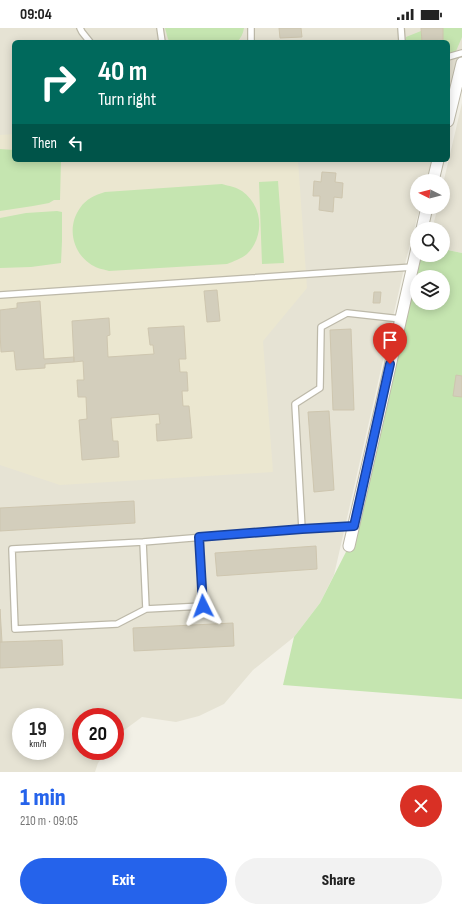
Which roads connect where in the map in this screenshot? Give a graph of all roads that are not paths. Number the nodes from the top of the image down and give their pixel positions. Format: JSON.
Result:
{"nodes":[{"id":1,"x":80,"y":28,"type":"edge"},
{"id":2,"x":160,"y":28,"type":"edge"},
{"id":3,"x":250,"y":28,"type":"edge"},
{"id":4,"x":401,"y":28,"type":"edge"},
{"id":5,"x":88,"y":40,"type":"edge"},
{"id":6,"x":162,"y":40,"type":"edge"},
{"id":7,"x":251,"y":40,"type":"edge"},
{"id":8,"x":402,"y":40,"type":"edge"},
{"id":9,"x":462,"y":53,"type":"edge"},
{"id":10,"x":450,"y":56,"type":"edge"},
{"id":11,"x":462,"y":63,"type":"edge"},
{"id":12,"x":450,"y":113,"type":"edge"},
{"id":13,"x":438,"y":162,"type":"edge"},
{"id":14,"x":435,"y":174,"type":"edge"},
{"id":15,"x":414,"y":262,"type":"edge"},
{"id":16,"x":413,"y":267,"type":"junction"},
{"id":17,"x":0,"y":295,"type":"edge"},
{"id":18,"x":401,"y":319,"type":"junction"},
{"id":19,"x":354,"y":526,"type":"junction"},
{"id":20,"x":302,"y":529,"type":"junction"},
{"id":21,"x":199,"y":537,"type":"junction"},
{"id":22,"x":143,"y":542,"type":"junction"},
{"id":23,"x":349,"y":546,"type":"dead end"},
{"id":24,"x":146,"y":609,"type":"junction"}],
"edges":[{"from":1,"to":5,"type":"lane"},
{"from":2,"to":6,"type":"lane"},
{"from":3,"to":7,"type":"lane"},
{"from":4,"to":8,"type":"lane"},
{"from":9,"to":10,"type":"lane"},
{"from":11,"to":12,"type":"street"},
{"from":13,"to":14,"type":"street"},
{"from":15,"to":16,"type":"street"},
{"from":16,"to":17,"type":"lane"},
{"from":16,"to":18,"type":"street"},
{"from":18,"to":19,"type":"street"},
{"from":18,"to":20,"type":"lane"},
{"from":19,"to":20,"type":"lane"},
{"from":19,"to":23,"type":"street"},
{"from":20,"to":21,"type":"lane"},
{"from":21,"to":22,"type":"lane"},
{"from":21,"to":24,"type":"lane"},
{"from":22,"to":24,"type":"lane"},
{"from":22,"to":24,"type":"lane"}]}
